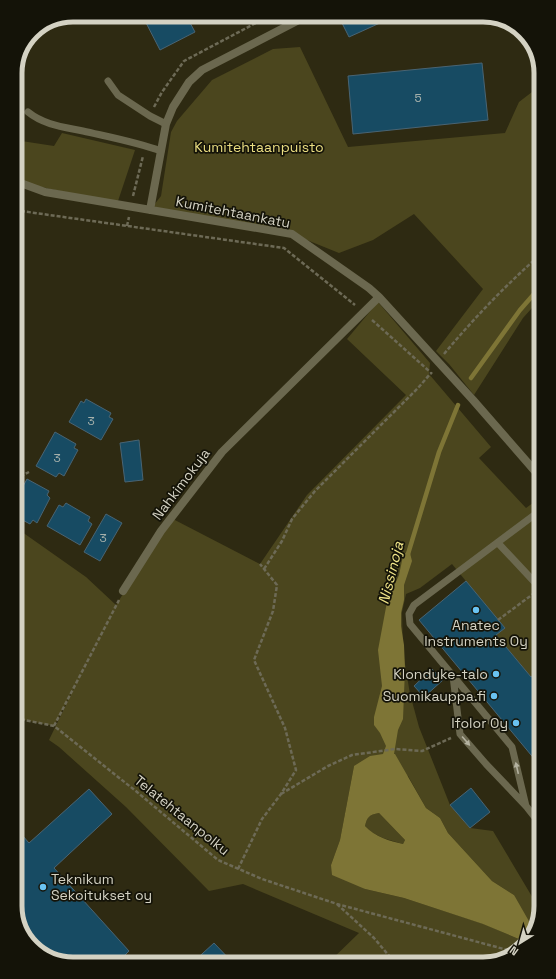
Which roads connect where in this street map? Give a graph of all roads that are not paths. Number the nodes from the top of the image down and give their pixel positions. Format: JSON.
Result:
{"nodes":[{"id":1,"x":295,"y":22,"type":"edge"},
{"id":2,"x":108,"y":81,"type":"dead end"},
{"id":3,"x":28,"y":112,"type":"dead end"},
{"id":4,"x":166,"y":124,"type":"junction"},
{"id":5,"x":161,"y":151,"type":"junction"},
{"id":6,"x":22,"y":184,"type":"edge"},
{"id":7,"x":150,"y":210,"type":"junction"},
{"id":8,"x":379,"y":297,"type":"junction"},
{"id":9,"x":534,"y":470,"type":"edge"},
{"id":10,"x":534,"y":515,"type":"edge"},
{"id":11,"x":498,"y":543,"type":"junction"},
{"id":12,"x":534,"y":582,"type":"edge"},
{"id":13,"x":123,"y":591,"type":"road end"},
{"id":14,"x":453,"y":676,"type":"junction"},
{"id":15,"x":526,"y":806,"type":"junction"},
{"id":16,"x":534,"y":817,"type":"edge"}],
"edges":[{"from":1,"to":4,"type":"street"},
{"from":2,"to":4,"type":"lane"},
{"from":3,"to":5,"type":"lane"},
{"from":4,"to":5,"type":"street"},
{"from":5,"to":7,"type":"street"},
{"from":6,"to":7,"type":"street","name":"Kumitehtaankatu"},
{"from":7,"to":8,"type":"street","name":"Kumitehtaankatu"},
{"from":8,"to":9,"type":"street","name":"Kumitehtaankatu"},
{"from":8,"to":13,"type":"street","name":"Nahkimokuja"},
{"from":10,"to":11,"type":"lane"},
{"from":11,"to":12,"type":"lane"},
{"from":11,"to":14,"type":"lane"},
{"from":15,"to":14,"type":"lane","one_way":true},
{"from":14,"to":15,"type":"lane","one_way":true},
{"from":15,"to":16,"type":"lane"}]}
